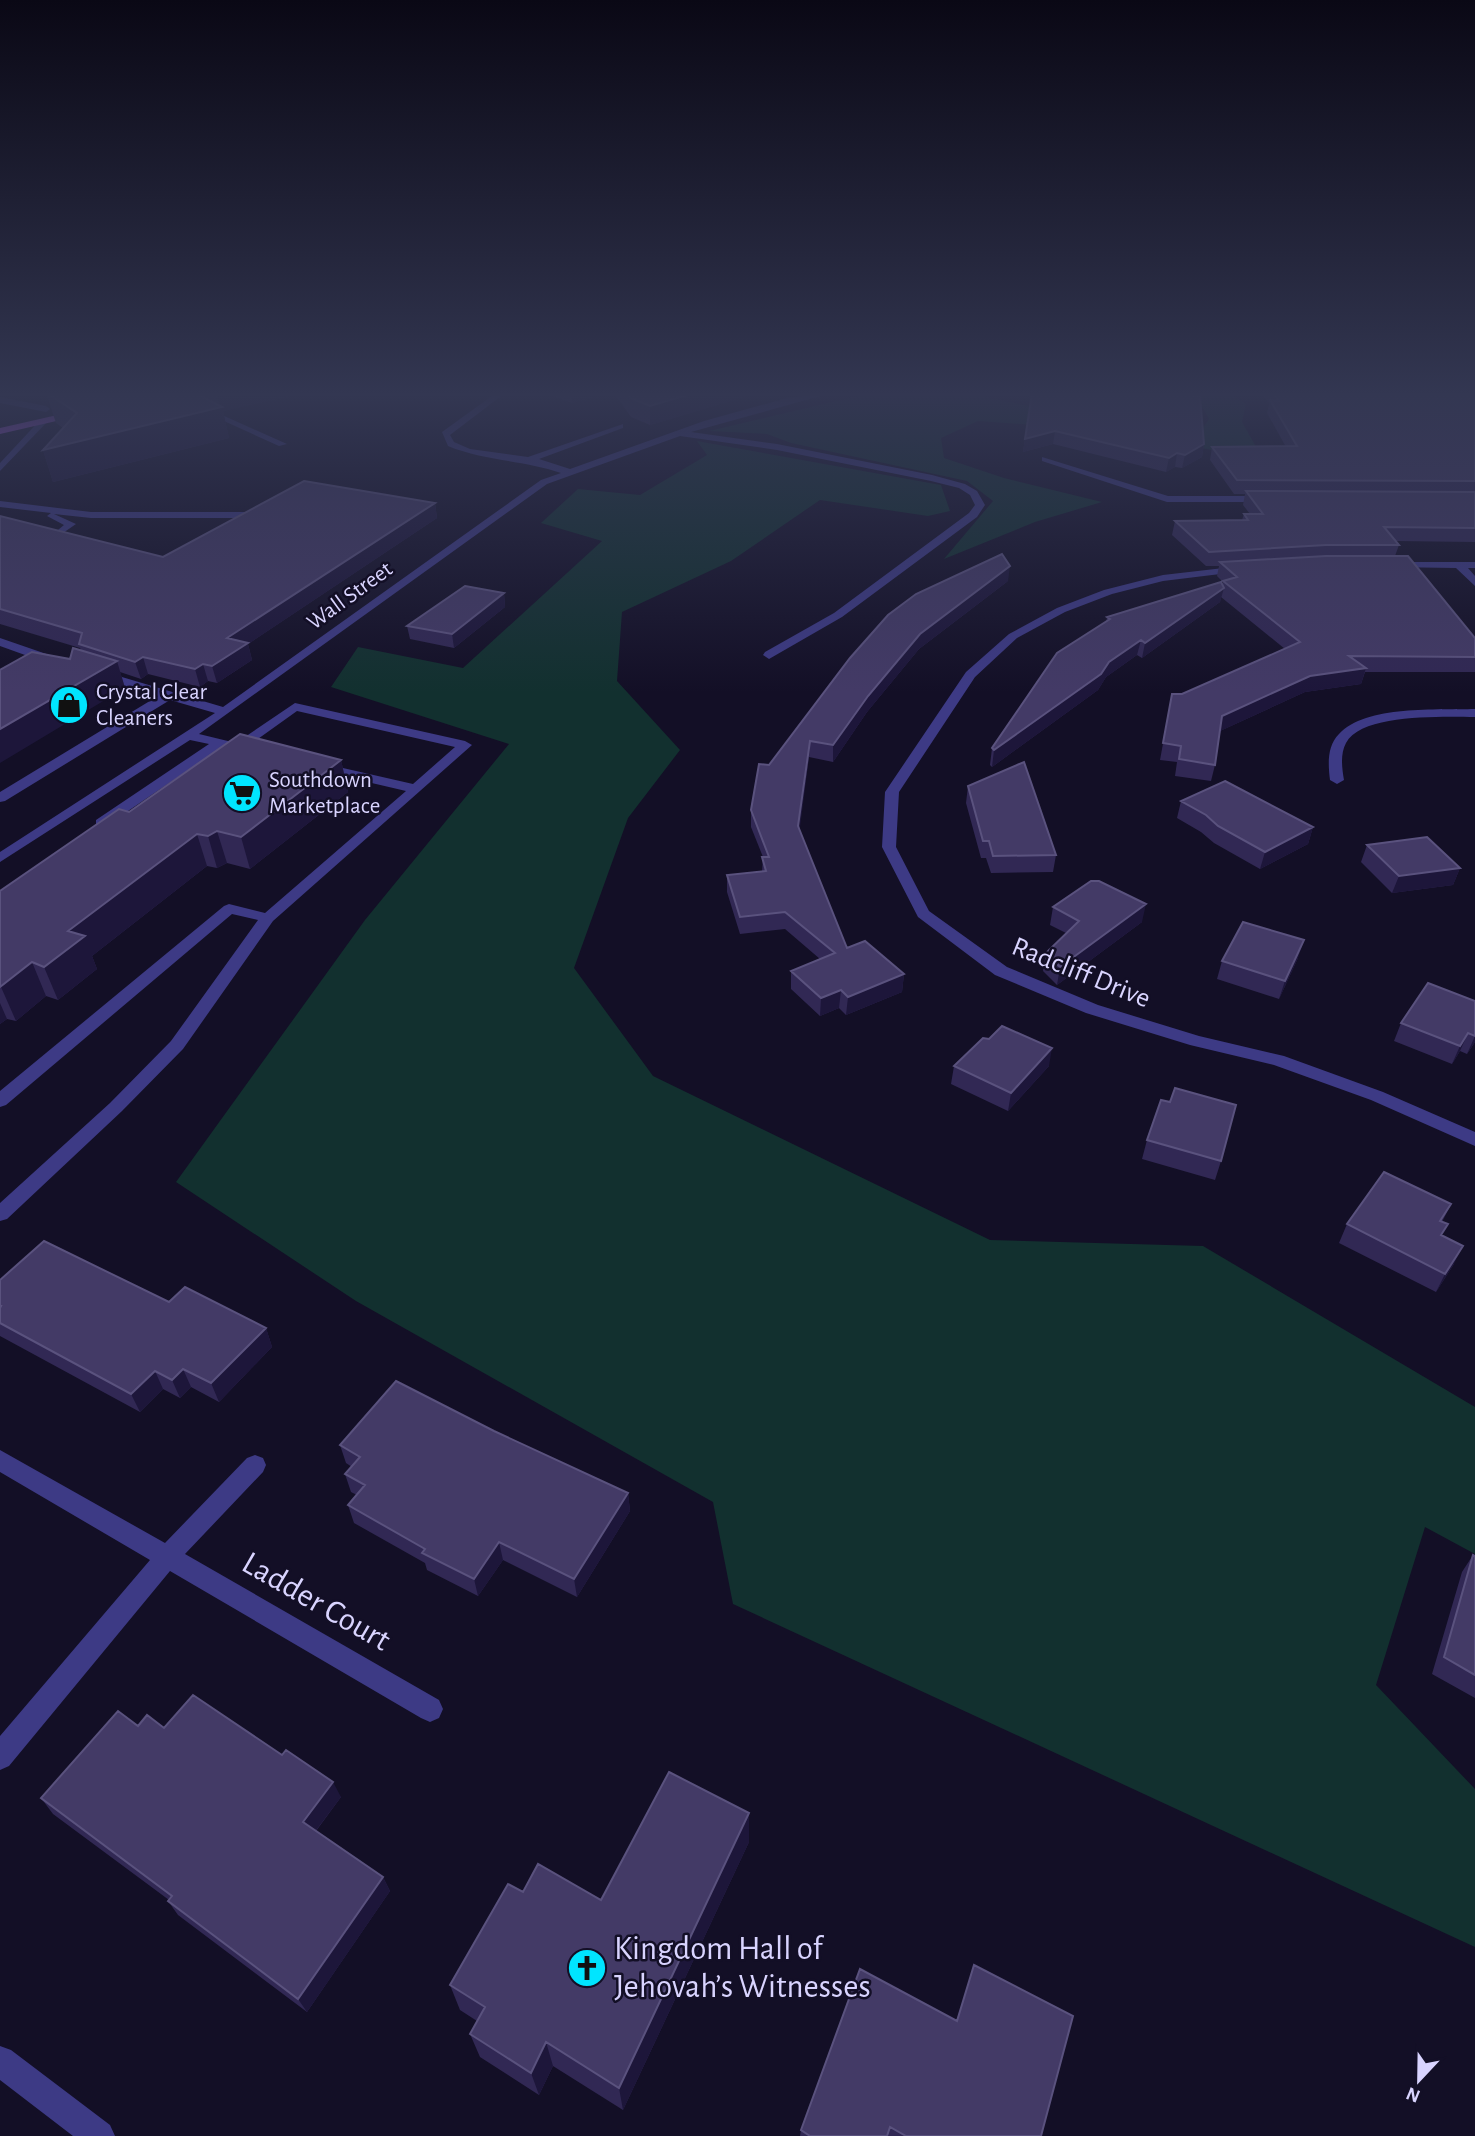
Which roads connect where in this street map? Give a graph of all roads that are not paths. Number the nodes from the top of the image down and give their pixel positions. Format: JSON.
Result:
{"nodes":[{"id":1,"x":529,"y":493,"type":"edge"},
{"id":2,"x":972,"y":493,"type":"edge"},
{"id":3,"x":1148,"y":493,"type":"edge"},
{"id":4,"x":1278,"y":499,"type":"edge"},
{"id":5,"x":0,"y":504,"type":"edge"},
{"id":6,"x":0,"y":510,"type":"edge"},
{"id":7,"x":248,"y":515,"type":"edge"},
{"id":8,"x":63,"y":530,"type":"edge"},
{"id":9,"x":1376,"y":565,"type":"edge"},
{"id":10,"x":1459,"y":565,"type":"junction"},
{"id":11,"x":1475,"y":565,"type":"edge"},
{"id":12,"x":1255,"y":568,"type":"edge"},
{"id":13,"x":1475,"y":583,"type":"edge"},
{"id":14,"x":0,"y":642,"type":"edge"},
{"id":15,"x":39,"y":655,"type":"junction"},
{"id":16,"x":769,"y":655,"type":"dead end"},
{"id":17,"x":62,"y":663,"type":"edge"},
{"id":18,"x":19,"y":667,"type":"edge"},
{"id":19,"x":88,"y":671,"type":"edge"},
{"id":20,"x":169,"y":695,"type":"junction"},
{"id":21,"x":225,"y":712,"type":"junction"},
{"id":22,"x":1475,"y":713,"type":"edge"},
{"id":23,"x":188,"y":736,"type":"junction"},
{"id":24,"x":220,"y":743,"type":"junction"},
{"id":25,"x":237,"y":747,"type":"junction"},
{"id":26,"x":263,"y":753,"type":"edge"},
{"id":27,"x":301,"y":762,"type":"edge"},
{"id":28,"x":1337,"y":779,"type":"dead end"},
{"id":29,"x":416,"y":789,"type":"junction"},
{"id":30,"x":95,"y":797,"type":"junction"},
{"id":31,"x":0,"y":798,"type":"edge"},
{"id":32,"x":127,"y":806,"type":"junction"},
{"id":33,"x":92,"y":830,"type":"edge"},
{"id":34,"x":0,"y":858,"type":"edge"},
{"id":35,"x":268,"y":918,"type":"junction"},
{"id":36,"x":0,"y":1101,"type":"edge"},
{"id":37,"x":1475,"y":1139,"type":"edge"},
{"id":38,"x":0,"y":1214,"type":"edge"},
{"id":39,"x":0,"y":1460,"type":"edge"},
{"id":40,"x":255,"y":1465,"type":"dead end"},
{"id":41,"x":167,"y":1556,"type":"junction"},
{"id":42,"x":430,"y":1709,"type":"dead end"},
{"id":43,"x":0,"y":1757,"type":"edge"},
{"id":44,"x":0,"y":2060,"type":"edge"},
{"id":45,"x":99,"y":2136,"type":"edge"}],
"edges":[{"from":1,"to":21,"type":"street","name":"Wall Street"},
{"from":2,"to":16,"type":"street"},
{"from":3,"to":4,"type":"street"},
{"from":5,"to":7,"type":"street"},
{"from":6,"to":8,"type":"street"},
{"from":9,"to":10,"type":"street"},
{"from":10,"to":11,"type":"street"},
{"from":10,"to":13,"type":"street"},
{"from":12,"to":37,"type":"street","name":"Radcliff Drive"},
{"from":14,"to":15,"type":"street"},
{"from":15,"to":17,"type":"street"},
{"from":15,"to":18,"type":"street"},
{"from":19,"to":20,"type":"street"},
{"from":20,"to":21,"type":"street"},
{"from":20,"to":31,"type":"street"},
{"from":21,"to":23,"type":"street","name":"Wall Street"},
{"from":22,"to":28,"type":"street"},
{"from":23,"to":24,"type":"street"},
{"from":23,"to":30,"type":"street","name":"Wall Street"},
{"from":24,"to":25,"type":"street"},
{"from":24,"to":32,"type":"street"},
{"from":25,"to":26,"type":"street"},
{"from":25,"to":29,"type":"street"},
{"from":27,"to":29,"type":"street"},
{"from":29,"to":35,"type":"street"},
{"from":30,"to":32,"type":"street"},
{"from":30,"to":34,"type":"street","name":"Wall Street"},
{"from":32,"to":33,"type":"street"},
{"from":35,"to":36,"type":"street"},
{"from":35,"to":38,"type":"street"},
{"from":39,"to":41,"type":"street","name":"Ladder Court"},
{"from":40,"to":41,"type":"street"},
{"from":41,"to":42,"type":"street","name":"Ladder Court"},
{"from":41,"to":43,"type":"street"},
{"from":44,"to":45,"type":"street"}]}
